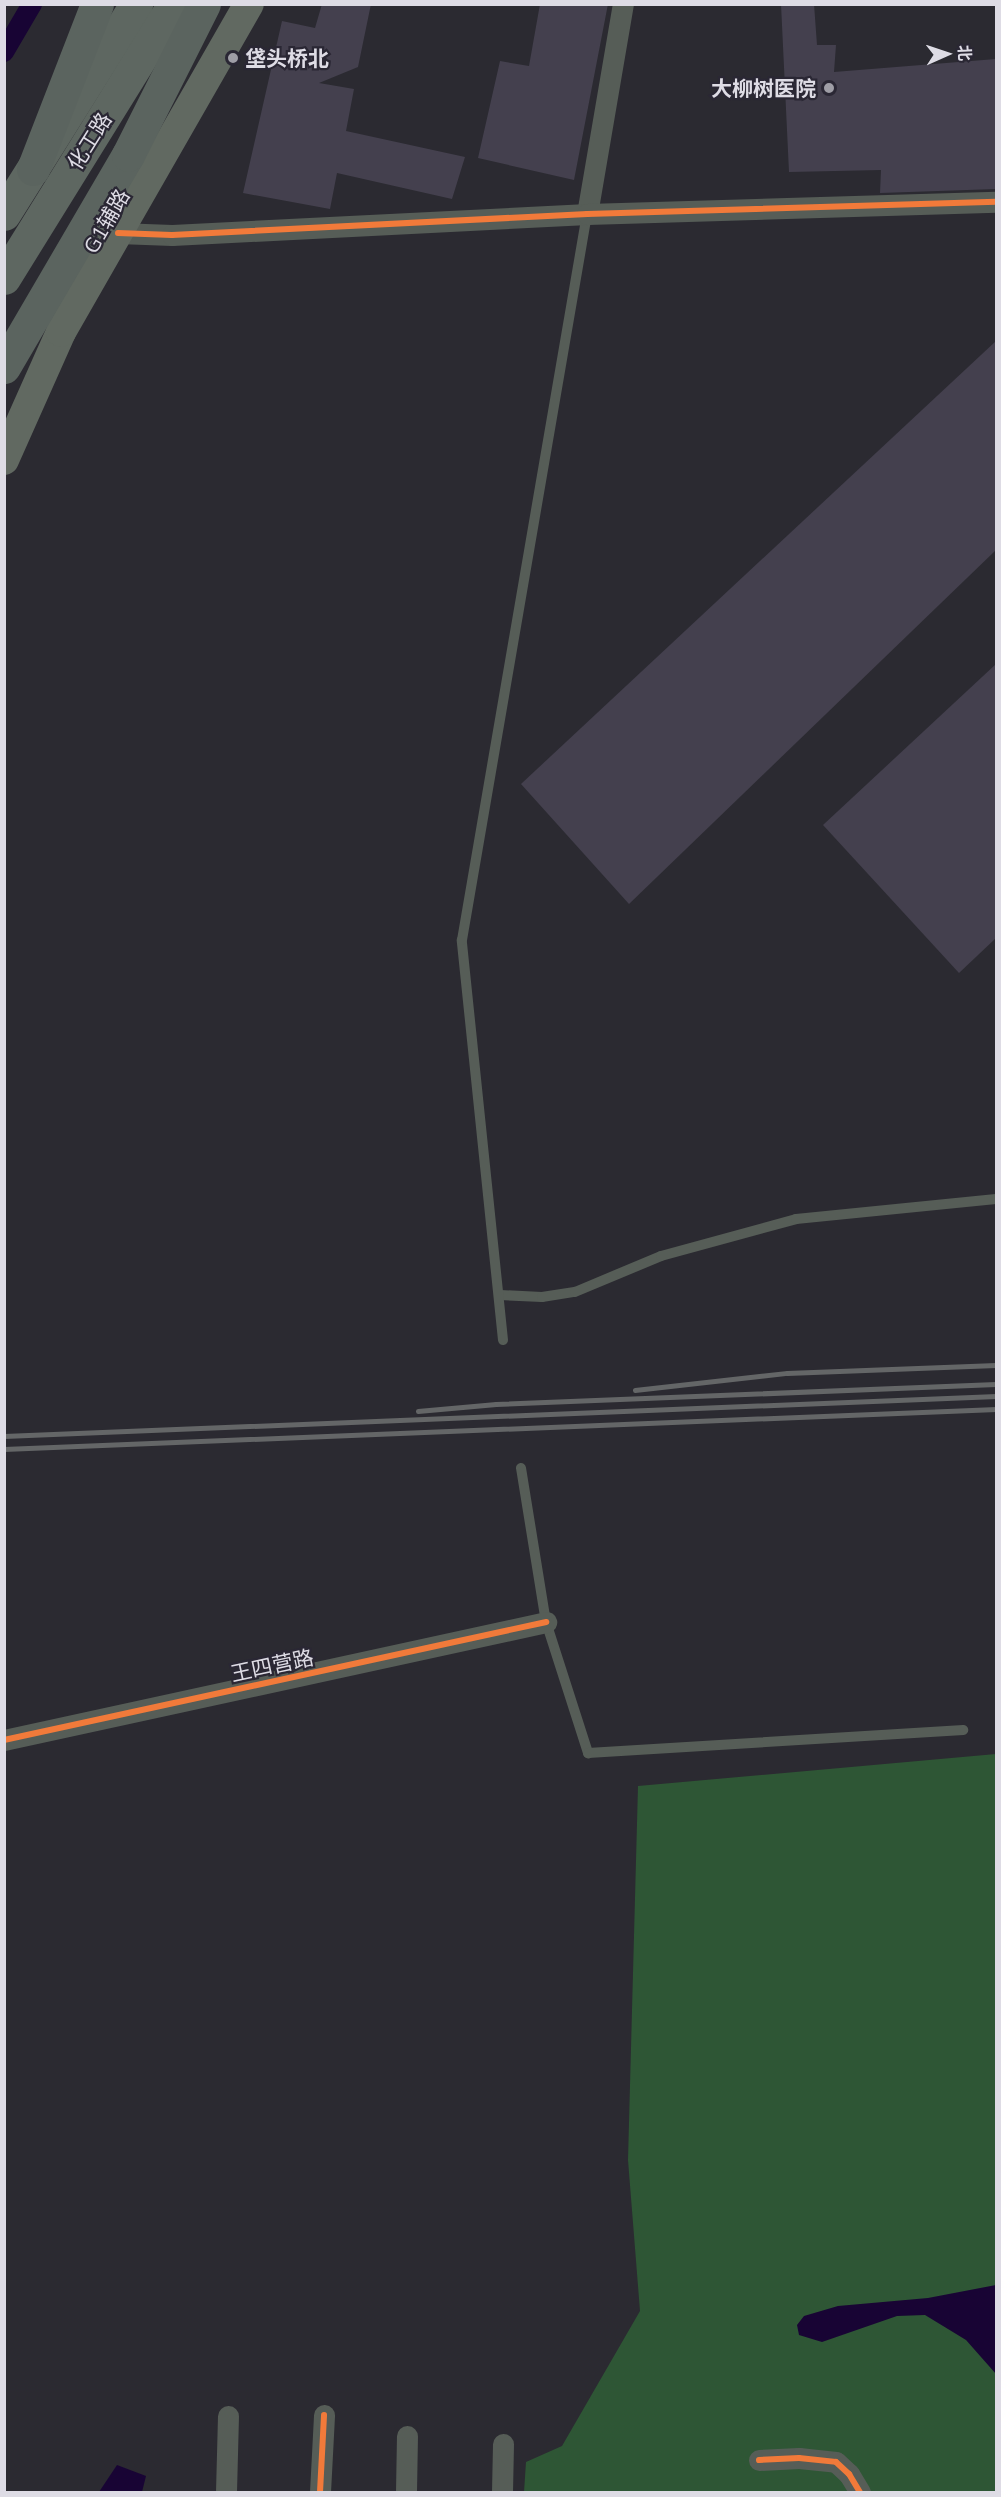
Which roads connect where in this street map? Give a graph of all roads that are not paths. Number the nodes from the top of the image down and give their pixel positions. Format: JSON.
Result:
{"nodes":[{"id":1,"x":97,"y":4,"type":"edge"},
{"id":2,"x":136,"y":4,"type":"edge"},
{"id":3,"x":174,"y":4,"type":"edge"},
{"id":4,"x":204,"y":4,"type":"edge"},
{"id":5,"x":249,"y":4,"type":"edge"},
{"id":6,"x":623,"y":4,"type":"edge"},
{"id":7,"x":33,"y":169,"type":"junction"},
{"id":8,"x":996,"y":202,"type":"edge"},
{"id":9,"x":4,"y":214,"type":"edge"},
{"id":10,"x":586,"y":214,"type":"junction"},
{"id":11,"x":118,"y":233,"type":"junction"},
{"id":12,"x":4,"y":278,"type":"edge"},
{"id":13,"x":4,"y":368,"type":"edge"},
{"id":14,"x":4,"y":460,"type":"edge"},
{"id":15,"x":996,"y":1199,"type":"edge"},
{"id":16,"x":500,"y":1295,"type":"junction"},
{"id":17,"x":503,"y":1340,"type":"dead end"},
{"id":18,"x":521,"y":1468,"type":"dead end"},
{"id":19,"x":546,"y":1622,"type":"junction"},
{"id":20,"x":963,"y":1730,"type":"dead end"},
{"id":21,"x":4,"y":1740,"type":"edge"},
{"id":22,"x":324,"y":2415,"type":"dead end"},
{"id":23,"x":228,"y":2416,"type":"dead end"},
{"id":24,"x":407,"y":2436,"type":"dead end"},
{"id":25,"x":502,"y":2444,"type":"dead end"},
{"id":26,"x":759,"y":2460,"type":"dead end"},
{"id":27,"x":225,"y":2493,"type":"edge"},
{"id":28,"x":320,"y":2493,"type":"edge"},
{"id":29,"x":406,"y":2493,"type":"edge"},
{"id":30,"x":502,"y":2493,"type":"edge"},
{"id":31,"x":860,"y":2493,"type":"edge"}],
"edges":[{"from":1,"to":7,"type":"highway"},
{"from":2,"to":7,"type":"main road","name":"化工路"},
{"from":3,"to":12,"type":"main road","name":"化工路"},
{"from":4,"to":13,"type":"highway"},
{"from":5,"to":11,"type":"main road","name":"G1辅路"},
{"from":6,"to":10,"type":"street"},
{"from":7,"to":9,"type":"main road","name":"化工路"},
{"from":8,"to":10,"type":"street"},
{"from":10,"to":11,"type":"street"},
{"from":10,"to":16,"type":"lane"},
{"from":11,"to":14,"type":"main road","name":"G1辅路"},
{"from":15,"to":16,"type":"lane"},
{"from":16,"to":17,"type":"lane"},
{"from":18,"to":19,"type":"lane"},
{"from":19,"to":20,"type":"lane"},
{"from":19,"to":21,"type":"street","name":"王四营路"},
{"from":22,"to":28,"type":"street"},
{"from":23,"to":27,"type":"street"},
{"from":24,"to":29,"type":"street"},
{"from":25,"to":30,"type":"street"},
{"from":26,"to":31,"type":"street"}]}
